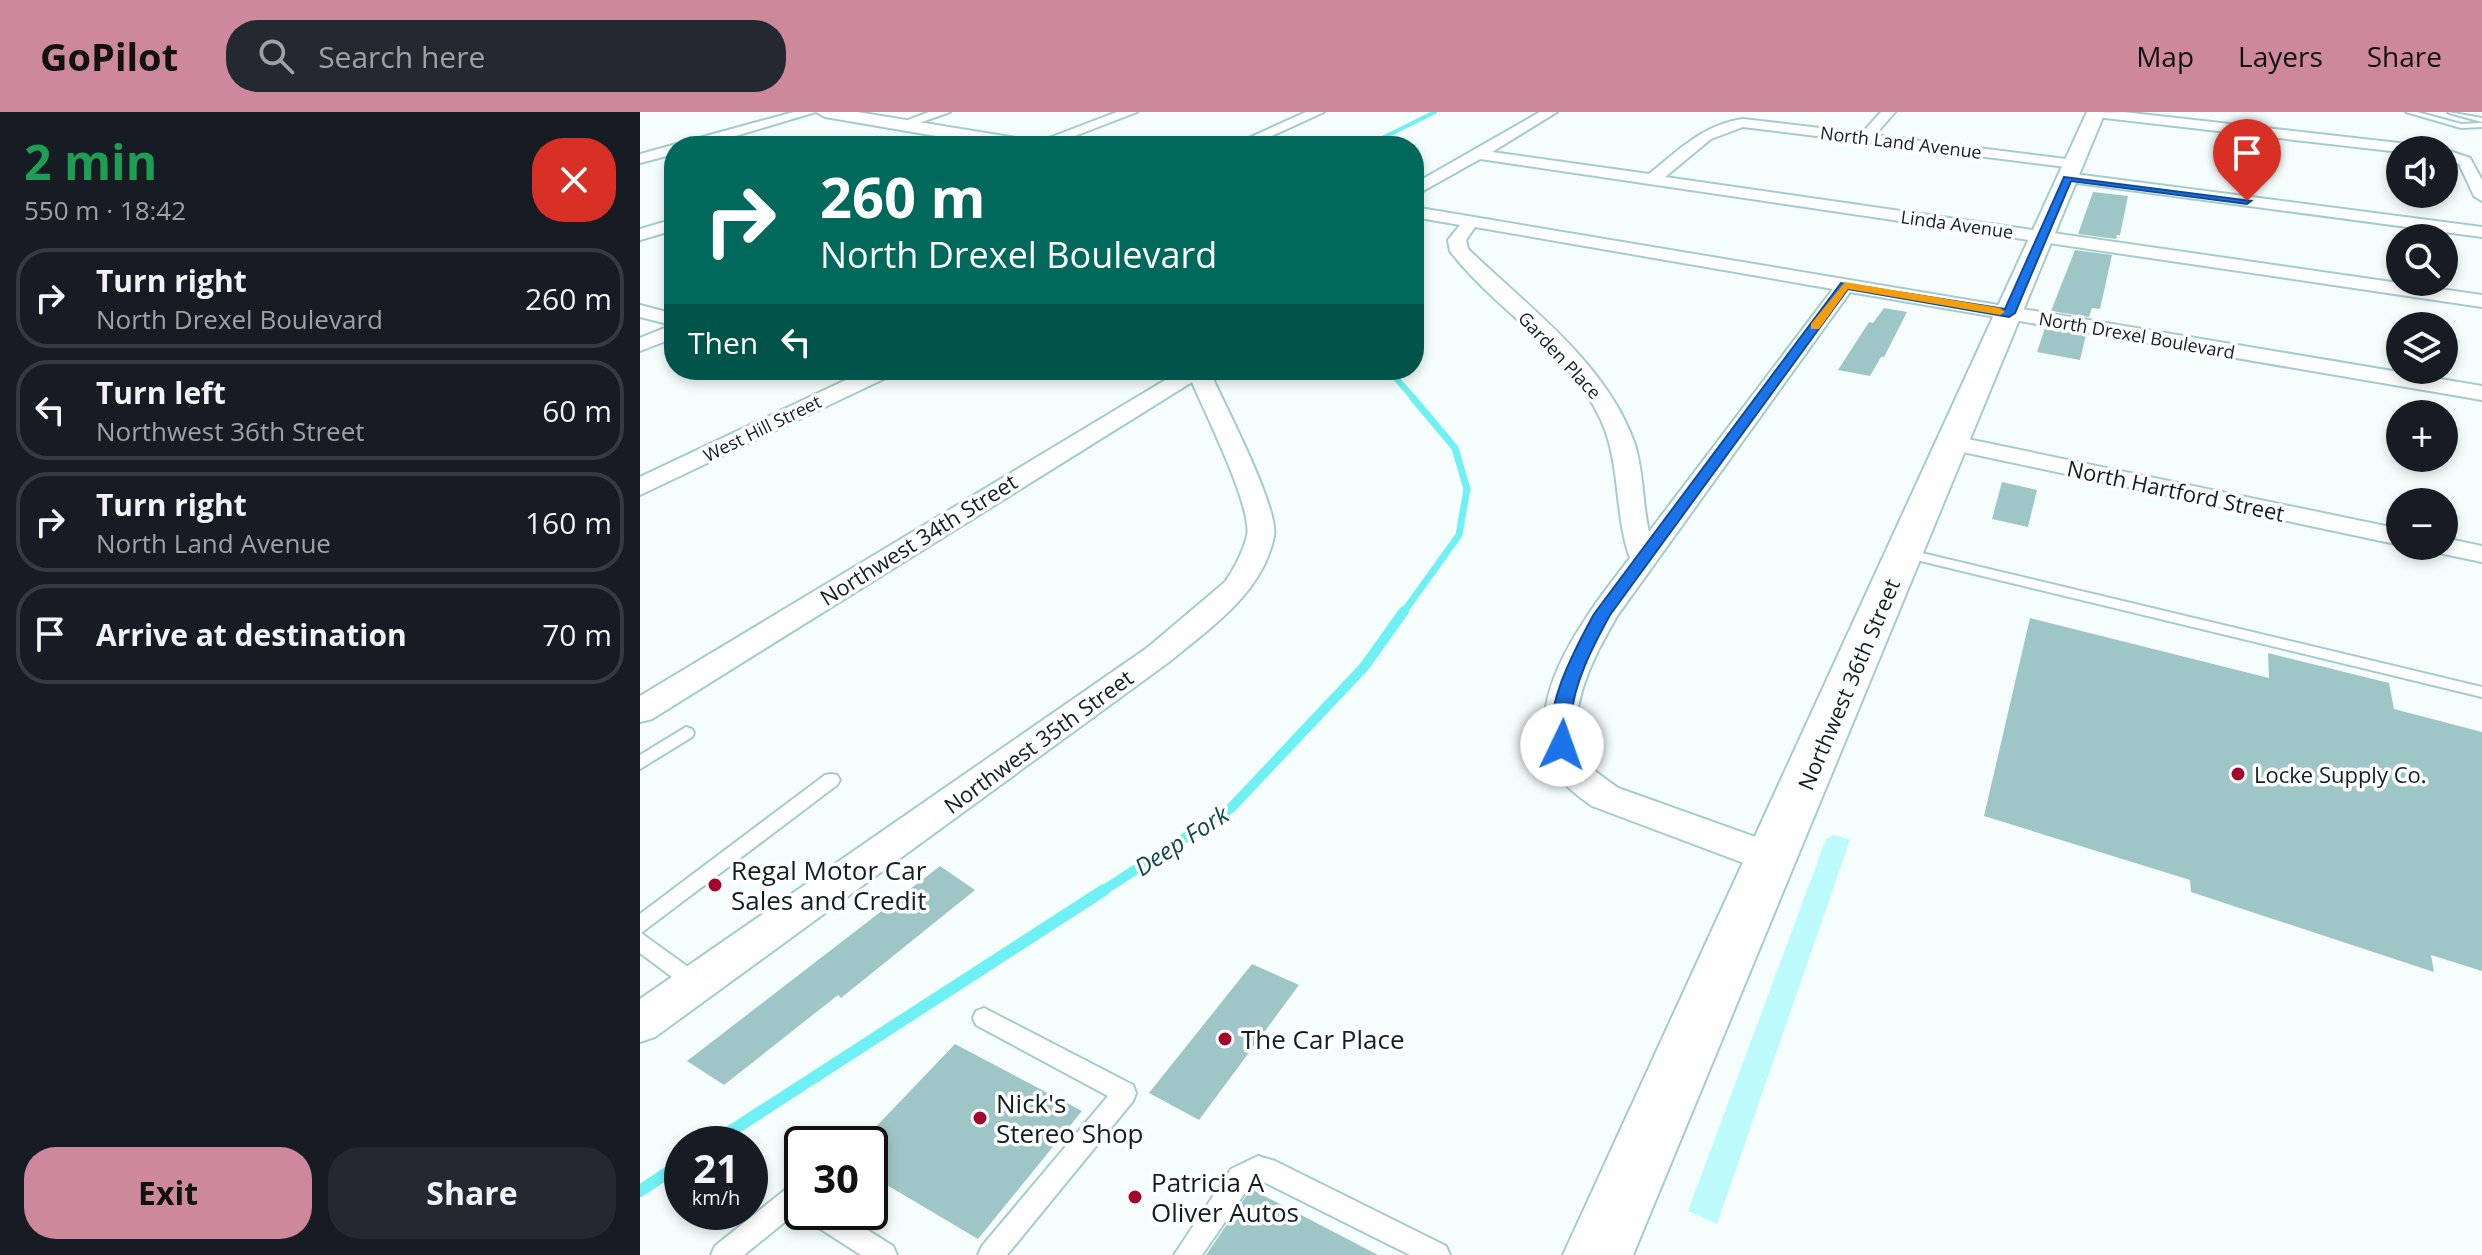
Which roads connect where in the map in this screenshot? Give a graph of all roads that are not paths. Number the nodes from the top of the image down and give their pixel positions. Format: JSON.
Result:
{"nodes":[{"id":1,"x":809,"y":112,"type":"edge"},
{"id":2,"x":825,"y":112,"type":"edge"},
{"id":3,"x":943,"y":112,"type":"edge"},
{"id":4,"x":1130,"y":112,"type":"edge"},
{"id":5,"x":1317,"y":112,"type":"edge"},
{"id":6,"x":1550,"y":112,"type":"edge"},
{"id":7,"x":1888,"y":112,"type":"edge"},
{"id":8,"x":2409,"y":112,"type":"edge"},
{"id":9,"x":2451,"y":112,"type":"edge"},
{"id":10,"x":2096,"y":113,"type":"edge"},
{"id":11,"x":2482,"y":123,"type":"edge"},
{"id":12,"x":902,"y":125,"type":"junction"},
{"id":13,"x":954,"y":134,"type":"junction"},
{"id":14,"x":722,"y":136,"type":"edge"},
{"id":15,"x":948,"y":136,"type":"edge"},
{"id":16,"x":966,"y":136,"type":"edge"},
{"id":17,"x":1063,"y":136,"type":"edge"},
{"id":18,"x":1261,"y":136,"type":"edge"},
{"id":19,"x":1866,"y":137,"type":"junction"},
{"id":20,"x":2386,"y":146,"type":"edge"},
{"id":21,"x":664,"y":152,"type":"edge"},
{"id":22,"x":1479,"y":154,"type":"junction"},
{"id":23,"x":640,"y":159,"type":"edge"},
{"id":24,"x":2458,"y":160,"type":"edge"},
{"id":25,"x":2071,"y":171,"type":"junction"},
{"id":26,"x":1653,"y":179,"type":"junction"},
{"id":27,"x":1424,"y":185,"type":"edge"},
{"id":28,"x":2482,"y":196,"type":"edge"},
{"id":29,"x":1424,"y":214,"type":"edge"},
{"id":30,"x":1471,"y":221,"type":"junction"},
{"id":31,"x":664,"y":227,"type":"edge"},
{"id":32,"x":2482,"y":232,"type":"edge"},
{"id":33,"x":640,"y":235,"type":"edge"},
{"id":34,"x":2042,"y":237,"type":"junction"},
{"id":35,"x":1845,"y":285,"type":"junction"},
{"id":36,"x":2482,"y":301,"type":"edge"},
{"id":37,"x":640,"y":311,"type":"edge"},
{"id":38,"x":2009,"y":313,"type":"junction"},
{"id":39,"x":664,"y":317,"type":"edge"},
{"id":40,"x":664,"y":335,"type":"edge"},
{"id":41,"x":640,"y":345,"type":"edge"},
{"id":42,"x":863,"y":380,"type":"edge"},
{"id":43,"x":1180,"y":380,"type":"edge"},
{"id":44,"x":1202,"y":380,"type":"edge"},
{"id":45,"x":2482,"y":393,"type":"edge"},
{"id":46,"x":1953,"y":443,"type":"junction"},
{"id":47,"x":640,"y":487,"type":"edge"},
{"id":48,"x":2386,"y":534,"type":"edge"},
{"id":49,"x":2458,"y":549,"type":"edge"},
{"id":50,"x":1905,"y":553,"type":"junction"},
{"id":51,"x":2482,"y":554,"type":"edge"},
{"id":52,"x":1644,"y":558,"type":"junction"},
{"id":53,"x":2482,"y":692,"type":"edge"},
{"id":54,"x":640,"y":711,"type":"edge"},
{"id":55,"x":686,"y":733,"type":"dead end"},
{"id":56,"x":640,"y":763,"type":"edge"},
{"id":57,"x":831,"y":780,"type":"dead end"},
{"id":58,"x":1773,"y":859,"type":"junction"},
{"id":59,"x":640,"y":925,"type":"edge"},
{"id":60,"x":640,"y":941,"type":"edge"},
{"id":61,"x":695,"y":983,"type":"junction"},
{"id":62,"x":984,"y":1018,"type":"dead end"},
{"id":63,"x":640,"y":1023,"type":"edge"},
{"id":64,"x":784,"y":1207,"type":"edge"},
{"id":65,"x":845,"y":1230,"type":"edge"},
{"id":66,"x":724,"y":1255,"type":"edge"},
{"id":67,"x":884,"y":1255,"type":"edge"},
{"id":68,"x":991,"y":1255,"type":"edge"},
{"id":69,"x":1187,"y":1255,"type":"edge"},
{"id":70,"x":1437,"y":1255,"type":"edge"},
{"id":71,"x":1598,"y":1255,"type":"edge"}],
"edges":[{"from":1,"to":14,"type":"street"},
{"from":2,"to":12,"type":"street"},
{"from":3,"to":12,"type":"street"},
{"from":4,"to":17,"type":"street"},
{"from":5,"to":18,"type":"street"},
{"from":6,"to":22,"type":"street"},
{"from":7,"to":19,"type":"street"},
{"from":8,"to":11,"type":"lane"},
{"from":9,"to":11,"type":"lane"},
{"from":10,"to":20,"type":"street"},
{"from":10,"to":25,"type":"main road","name":"Northwest 36th Street"},
{"from":12,"to":13,"type":"street"},
{"from":13,"to":15,"type":"street"},
{"from":13,"to":16,"type":"street"},
{"from":19,"to":25,"type":"street","name":"North Land Avenue"},
{"from":19,"to":26,"type":"street","name":"North Land Avenue"},
{"from":21,"to":23,"type":"street"},
{"from":22,"to":26,"type":"street","name":"Linda Avenue"},
{"from":22,"to":27,"type":"street"},
{"from":24,"to":28,"type":"street"},
{"from":25,"to":32,"type":"street","name":"North Land Avenue"},
{"from":25,"to":34,"type":"main road","name":"Northwest 36th Street"},
{"from":26,"to":34,"type":"street","name":"Linda Avenue"},
{"from":29,"to":30,"type":"street","name":"North Drexel Boulevard"},
{"from":30,"to":35,"type":"street","name":"North Drexel Boulevard"},
{"from":30,"to":52,"type":"street","name":"Garden Place"},
{"from":31,"to":33,"type":"street"},
{"from":34,"to":36,"type":"street","name":"Linda Avenue"},
{"from":34,"to":38,"type":"main road","name":"Northwest 36th Street"},
{"from":35,"to":38,"type":"street","name":"North Drexel Boulevard"},
{"from":35,"to":52,"type":"street"},
{"from":37,"to":39,"type":"street"},
{"from":38,"to":45,"type":"street","name":"North Drexel Boulevard"},
{"from":38,"to":46,"type":"main road","name":"Northwest 36th Street"},
{"from":40,"to":41,"type":"street"},
{"from":42,"to":47,"type":"street","name":"West Hill Street"},
{"from":43,"to":54,"type":"street","name":"Northwest 34th Street"},
{"from":44,"to":61,"type":"street","name":"Northwest 35th Street"},
{"from":46,"to":48,"type":"street","name":"North Hartford Street"},
{"from":46,"to":50,"type":"main road","name":"Northwest 36th Street"},
{"from":49,"to":51,"type":"street"},
{"from":50,"to":53,"type":"lane"},
{"from":50,"to":58,"type":"main road","name":"Northwest 36th Street"},
{"from":52,"to":58,"type":"street"},
{"from":55,"to":56,"type":"lane"},
{"from":57,"to":59,"type":"lane"},
{"from":58,"to":71,"type":"main road","name":"Northwest 36th Street"},
{"from":60,"to":61,"type":"lane"},
{"from":61,"to":63,"type":"street","name":"Northwest 35th Street"},
{"from":62,"to":68,"type":"lane"},
{"from":64,"to":66,"type":"lane"},
{"from":65,"to":67,"type":"lane"},
{"from":69,"to":70,"type":"lane"}]}
